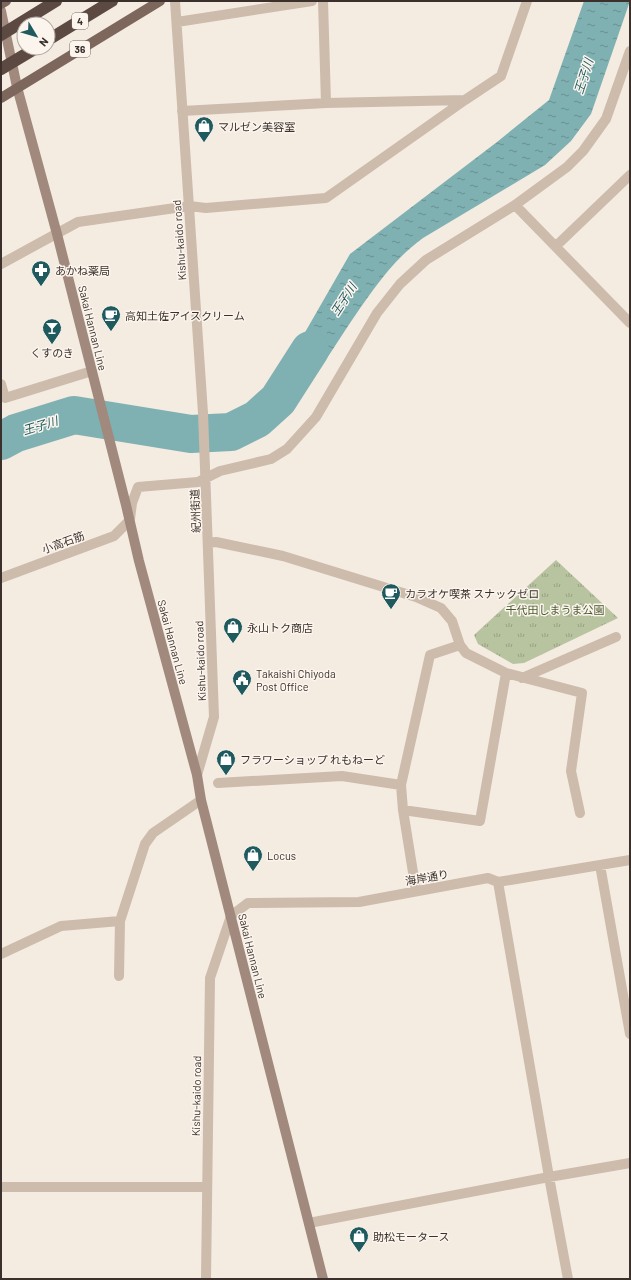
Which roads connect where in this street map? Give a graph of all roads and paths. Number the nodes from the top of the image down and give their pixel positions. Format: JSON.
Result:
{"nodes":[{"id":1,"x":6,"y":1,"type":"edge"},
{"id":2,"x":56,"y":1,"type":"edge"},
{"id":3,"x":112,"y":1,"type":"edge"},
{"id":4,"x":160,"y":1,"type":"edge"},
{"id":5,"x":175,"y":1,"type":"edge"},
{"id":6,"x":312,"y":1,"type":"edge"},
{"id":7,"x":323,"y":1,"type":"edge"},
{"id":8,"x":527,"y":1,"type":"edge"},
{"id":9,"x":1,"y":4,"type":"edge"},
{"id":10,"x":1,"y":11,"type":"edge"},
{"id":11,"x":177,"y":22,"type":"junction"},
{"id":12,"x":1,"y":35,"type":"edge"},
{"id":13,"x":56,"y":35,"type":"edge"},
{"id":14,"x":630,"y":51,"type":"edge"},
{"id":15,"x":23,"y":56,"type":"edge"},
{"id":16,"x":1,"y":69,"type":"edge"},
{"id":17,"x":17,"y":87,"type":"junction"},
{"id":18,"x":1,"y":98,"type":"edge"},
{"id":19,"x":465,"y":100,"type":"junction"},
{"id":20,"x":326,"y":103,"type":"junction"},
{"id":21,"x":182,"y":111,"type":"junction"},
{"id":22,"x":630,"y":175,"type":"edge"},
{"id":23,"x":515,"y":205,"type":"junction"},
{"id":24,"x":189,"y":206,"type":"junction"},
{"id":25,"x":57,"y":234,"type":"junction"},
{"id":26,"x":556,"y":246,"type":"junction"},
{"id":27,"x":1,"y":264,"type":"edge"},
{"id":28,"x":628,"y":318,"type":"edge"},
{"id":29,"x":92,"y":371,"type":"junction"},
{"id":30,"x":1,"y":384,"type":"edge"},
{"id":31,"x":206,"y":478,"type":"junction"},
{"id":32,"x":129,"y":521,"type":"junction"},
{"id":33,"x":208,"y":543,"type":"junction"},
{"id":34,"x":1,"y":578,"type":"edge"},
{"id":35,"x":616,"y":637,"type":"dead end"},
{"id":36,"x":460,"y":644,"type":"junction"},
{"id":37,"x":506,"y":673,"type":"junction"},
{"id":38,"x":522,"y":678,"type":"junction"},
{"id":39,"x":198,"y":776,"type":"junction"},
{"id":40,"x":218,"y":783,"type":"dead end"},
{"id":41,"x":401,"y":785,"type":"junction"},
{"id":42,"x":201,"y":800,"type":"junction"},
{"id":43,"x":403,"y":810,"type":"junction"},
{"id":44,"x":580,"y":813,"type":"dead end"},
{"id":45,"x":630,"y":860,"type":"edge"},
{"id":46,"x":600,"y":865,"type":"junction"},
{"id":47,"x":498,"y":882,"type":"junction"},
{"id":48,"x":416,"y":891,"type":"junction"},
{"id":49,"x":231,"y":916,"type":"junction"},
{"id":50,"x":120,"y":921,"type":"junction"},
{"id":51,"x":1,"y":954,"type":"edge"},
{"id":52,"x":119,"y":976,"type":"dead end"},
{"id":53,"x":630,"y":1034,"type":"edge"},
{"id":54,"x":630,"y":1163,"type":"edge"},
{"id":55,"x":549,"y":1177,"type":"junction"},
{"id":56,"x":1,"y":1187,"type":"edge"},
{"id":57,"x":207,"y":1187,"type":"junction"},
{"id":58,"x":309,"y":1222,"type":"junction"},
{"id":59,"x":206,"y":1279,"type":"edge"},
{"id":60,"x":323,"y":1279,"type":"edge"},
{"id":61,"x":568,"y":1279,"type":"edge"}],
"edges":[{"from":1,"to":9,"type":"main road"},
{"from":2,"to":12,"type":"highway","bridge":true},
{"from":3,"to":13,"type":"highway","number":"4"},
{"from":4,"to":17,"type":"main road","number":"36"},
{"from":5,"to":11,"type":"street","name":"Kishu-kaido road"},
{"from":6,"to":11,"type":"street"},
{"from":7,"to":20,"type":"street"},
{"from":8,"to":19,"type":"street"},
{"from":10,"to":17,"type":"main road","name":"Sakai Hannan Line"},
{"from":11,"to":21,"type":"street","name":"Kishu-kaido road"},
{"from":14,"to":23,"type":"street"},
{"from":15,"to":16,"type":"highway","bridge":true},
{"from":17,"to":18,"type":"main road","number":"36"},
{"from":17,"to":25,"type":"main road","name":"Sakai Hannan Line"},
{"from":19,"to":20,"type":"street"},
{"from":19,"to":24,"type":"street"},
{"from":20,"to":21,"type":"street"},
{"from":21,"to":24,"type":"street","name":"Kishu-kaido road"},
{"from":22,"to":26,"type":"street"},
{"from":23,"to":26,"type":"street"},
{"from":23,"to":31,"type":"street"},
{"from":24,"to":25,"type":"street"},
{"from":24,"to":31,"type":"street","name":"Kishu-kaido road"},
{"from":25,"to":27,"type":"street"},
{"from":25,"to":29,"type":"main road","name":"Sakai Hannan Line"},
{"from":26,"to":28,"type":"street"},
{"from":29,"to":30,"type":"street"},
{"from":29,"to":32,"type":"main road","name":"Sakai Hannan Line"},
{"from":31,"to":32,"type":"street"},
{"from":31,"to":33,"type":"street","name":"紀州街道"},
{"from":32,"to":34,"type":"street","name":"小高石筋"},
{"from":32,"to":39,"type":"main road","name":"Sakai Hannan Line"},
{"from":33,"to":36,"type":"street"},
{"from":33,"to":39,"type":"street","name":"Kishu-kaido road"},
{"from":35,"to":38,"type":"street"},
{"from":36,"to":37,"type":"street"},
{"from":36,"to":41,"type":"street"},
{"from":37,"to":38,"type":"street"},
{"from":37,"to":43,"type":"street"},
{"from":38,"to":44,"type":"street"},
{"from":39,"to":42,"type":"main road","name":"Sakai Hannan Line"},
{"from":40,"to":41,"type":"street"},
{"from":41,"to":43,"type":"street"},
{"from":42,"to":49,"type":"main road","name":"Sakai Hannan Line"},
{"from":42,"to":50,"type":"street"},
{"from":43,"to":48,"type":"street"},
{"from":45,"to":46,"type":"street","name":"海岸通り"},
{"from":46,"to":47,"type":"street","name":"海岸通り"},
{"from":46,"to":53,"type":"street"},
{"from":47,"to":48,"type":"street","name":"海岸通り"},
{"from":47,"to":55,"type":"street"},
{"from":48,"to":49,"type":"street","name":"海岸通り"},
{"from":49,"to":57,"type":"street","name":"Kishu-kaido road"},
{"from":49,"to":58,"type":"main road","name":"Sakai Hannan Line"},
{"from":50,"to":51,"type":"street"},
{"from":50,"to":52,"type":"street"},
{"from":54,"to":55,"type":"street"},
{"from":55,"to":58,"type":"street"},
{"from":55,"to":61,"type":"street"},
{"from":56,"to":57,"type":"street"},
{"from":57,"to":59,"type":"street","name":"Kishu-kaido road"},
{"from":58,"to":60,"type":"main road","name":"Sakai Hannan Line"}]}
